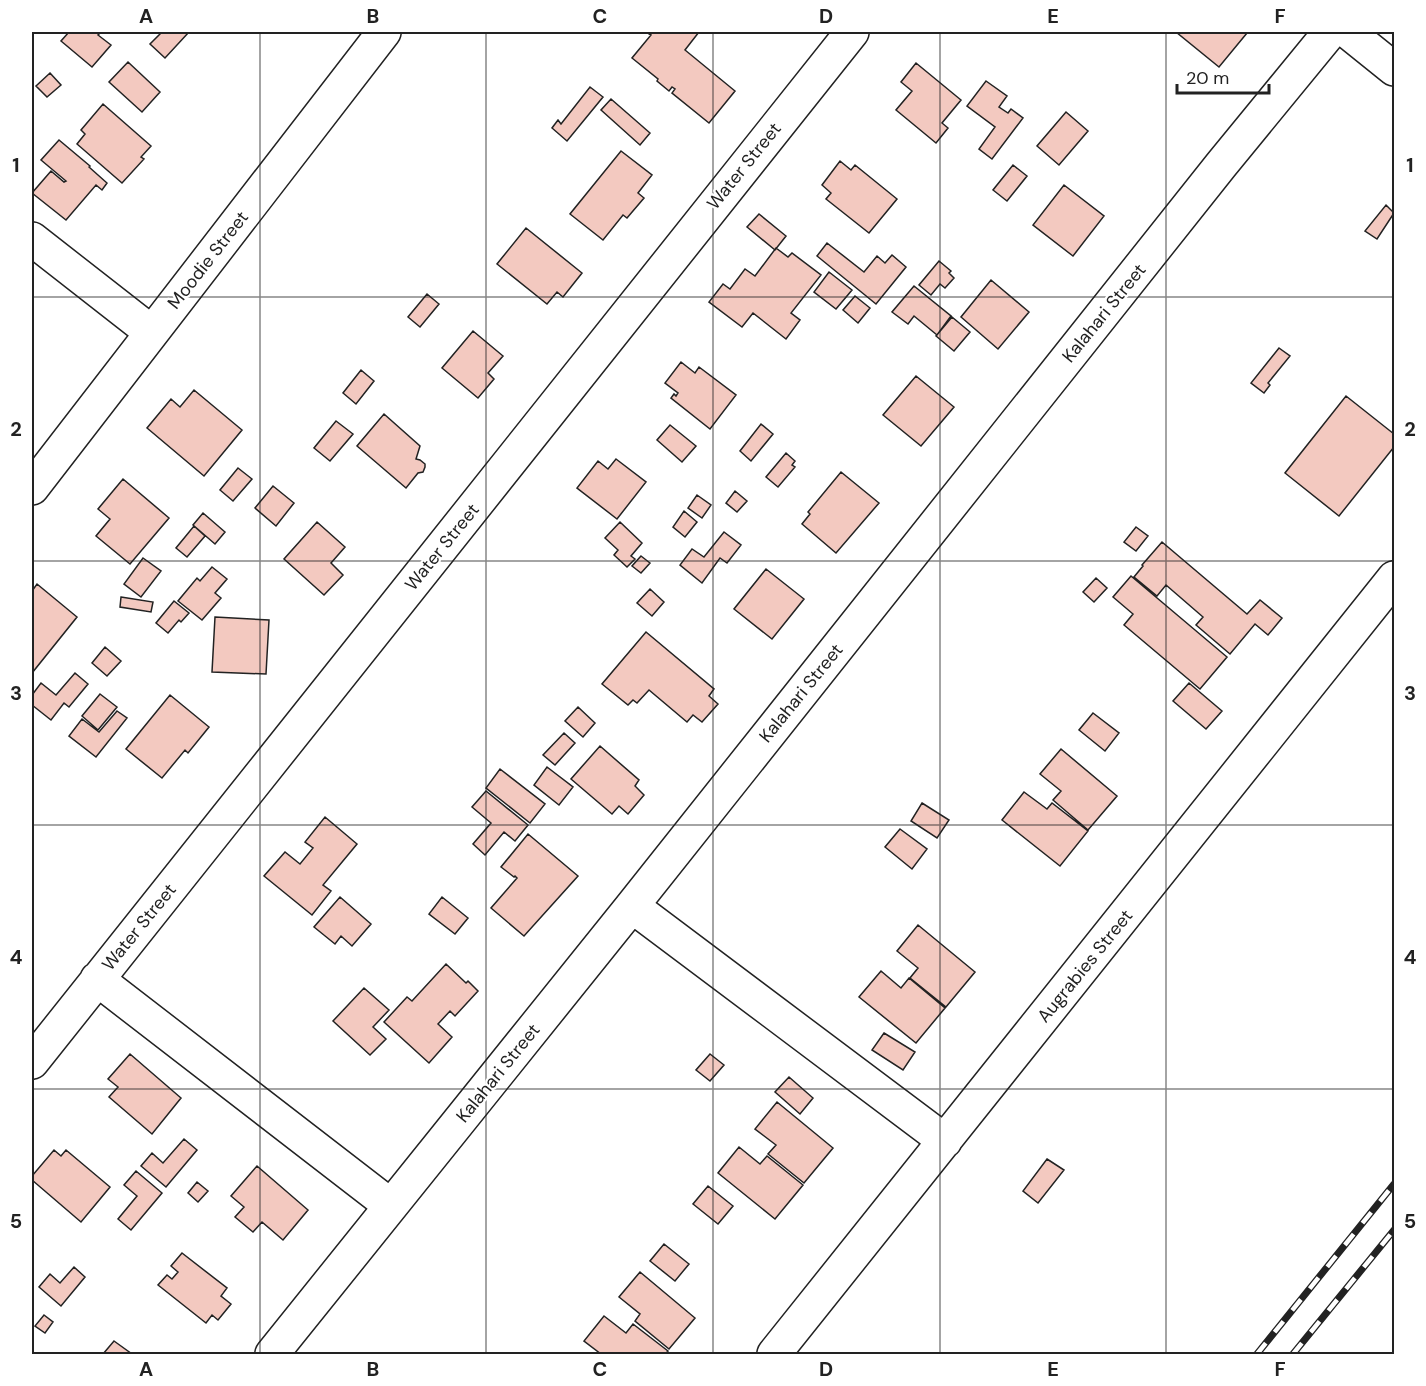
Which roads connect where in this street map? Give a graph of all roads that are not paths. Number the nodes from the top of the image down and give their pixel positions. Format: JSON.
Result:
{"nodes":[{"id":1,"x":384,"y":32,"type":"edge"},
{"id":2,"x":852,"y":32,"type":"edge"},
{"id":3,"x":1330,"y":32,"type":"edge"},
{"id":4,"x":1348,"y":32,"type":"edge"},
{"id":5,"x":1395,"y":69,"type":"edge"},
{"id":6,"x":32,"y":239,"type":"edge"},
{"id":7,"x":151,"y":333,"type":"junction"},
{"id":8,"x":32,"y":488,"type":"edge"},
{"id":9,"x":1395,"y":578,"type":"edge"},
{"id":10,"x":632,"y":906,"type":"junction"},
{"id":11,"x":97,"y":979,"type":"junction"},
{"id":12,"x":32,"y":1062,"type":"edge"},
{"id":13,"x":945,"y":1142,"type":"junction"},
{"id":14,"x":391,"y":1206,"type":"junction"},
{"id":15,"x":272,"y":1354,"type":"edge"},
{"id":16,"x":774,"y":1354,"type":"edge"}],
"edges":[{"from":1,"to":7,"type":"street","name":"Moodie Street"},
{"from":2,"to":11,"type":"street","name":"Water Street"},
{"from":3,"to":10,"type":"street","name":"Kalahari Street"},
{"from":4,"to":5,"type":"street"},
{"from":6,"to":7,"type":"street"},
{"from":7,"to":8,"type":"street","name":"Moodie Street"},
{"from":9,"to":13,"type":"street","name":"Augrabies Street"},
{"from":10,"to":13,"type":"street"},
{"from":10,"to":14,"type":"street","name":"Kalahari Street"},
{"from":11,"to":12,"type":"street","name":"Water Street"},
{"from":11,"to":14,"type":"street"},
{"from":13,"to":16,"type":"street","name":"Augrabies Street"},
{"from":14,"to":15,"type":"street","name":"Kalahari Street"}]}
